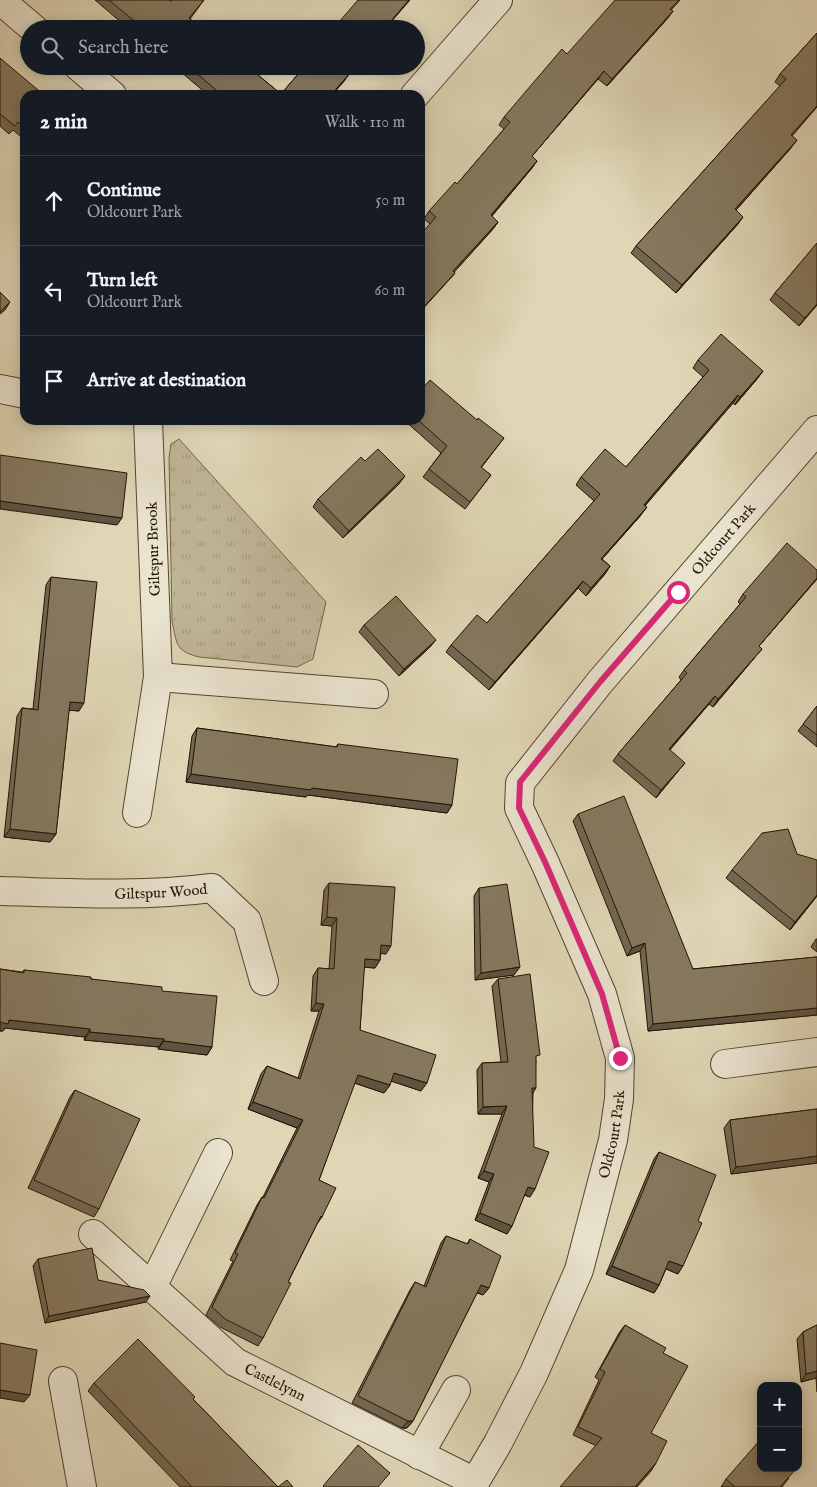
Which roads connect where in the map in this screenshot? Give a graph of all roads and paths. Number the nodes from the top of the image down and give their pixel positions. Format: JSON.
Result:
{"nodes":[{"id":1,"x":0,"y":0,"type":"edge"},
{"id":2,"x":498,"y":0,"type":"edge"},
{"id":3,"x":23,"y":20,"type":"edge"},
{"id":4,"x":89,"y":75,"type":"edge"},
{"id":5,"x":106,"y":90,"type":"edge"},
{"id":6,"x":419,"y":90,"type":"edge"},
{"id":7,"x":0,"y":389,"type":"edge"},
{"id":8,"x":20,"y":393,"type":"edge"},
{"id":9,"x":148,"y":425,"type":"edge"},
{"id":10,"x":817,"y":430,"type":"edge"},
{"id":11,"x":158,"y":677,"type":"junction"},
{"id":12,"x":374,"y":694,"type":"dead end"},
{"id":13,"x":137,"y":813,"type":"dead end"},
{"id":14,"x":0,"y":892,"type":"edge"},
{"id":15,"x":264,"y":981,"type":"dead end"},
{"id":16,"x":817,"y":1052,"type":"edge"},
{"id":17,"x":724,"y":1064,"type":"dead end"},
{"id":18,"x":218,"y":1153,"type":"dead end"},
{"id":19,"x":93,"y":1234,"type":"dead end"},
{"id":20,"x":150,"y":1284,"type":"junction"},
{"id":21,"x":63,"y":1381,"type":"dead end"},
{"id":22,"x":456,"y":1390,"type":"dead end"},
{"id":23,"x":419,"y":1455,"type":"junction"},
{"id":24,"x":473,"y":1485,"type":"edge"},
{"id":25,"x":82,"y":1487,"type":"edge"}],
"edges":[{"from":1,"to":3,"type":"street"},
{"from":2,"to":6,"type":"street"},
{"from":4,"to":5,"type":"street"},
{"from":7,"to":8,"type":"street"},
{"from":9,"to":11,"type":"street","name":"Giltspur Brook"},
{"from":10,"to":24,"type":"street","name":"Oldcourt Park"},
{"from":11,"to":12,"type":"street"},
{"from":11,"to":13,"type":"street","name":"Giltspur Brook"},
{"from":14,"to":15,"type":"street","name":"Giltspur Wood"},
{"from":16,"to":17,"type":"street"},
{"from":18,"to":20,"type":"street"},
{"from":19,"to":20,"type":"street","name":"Castlelynn"},
{"from":20,"to":23,"type":"street","name":"Castlelynn"},
{"from":21,"to":25,"type":"street"},
{"from":22,"to":23,"type":"street"},
{"from":23,"to":24,"type":"street","name":"Castlelynn"}]}
